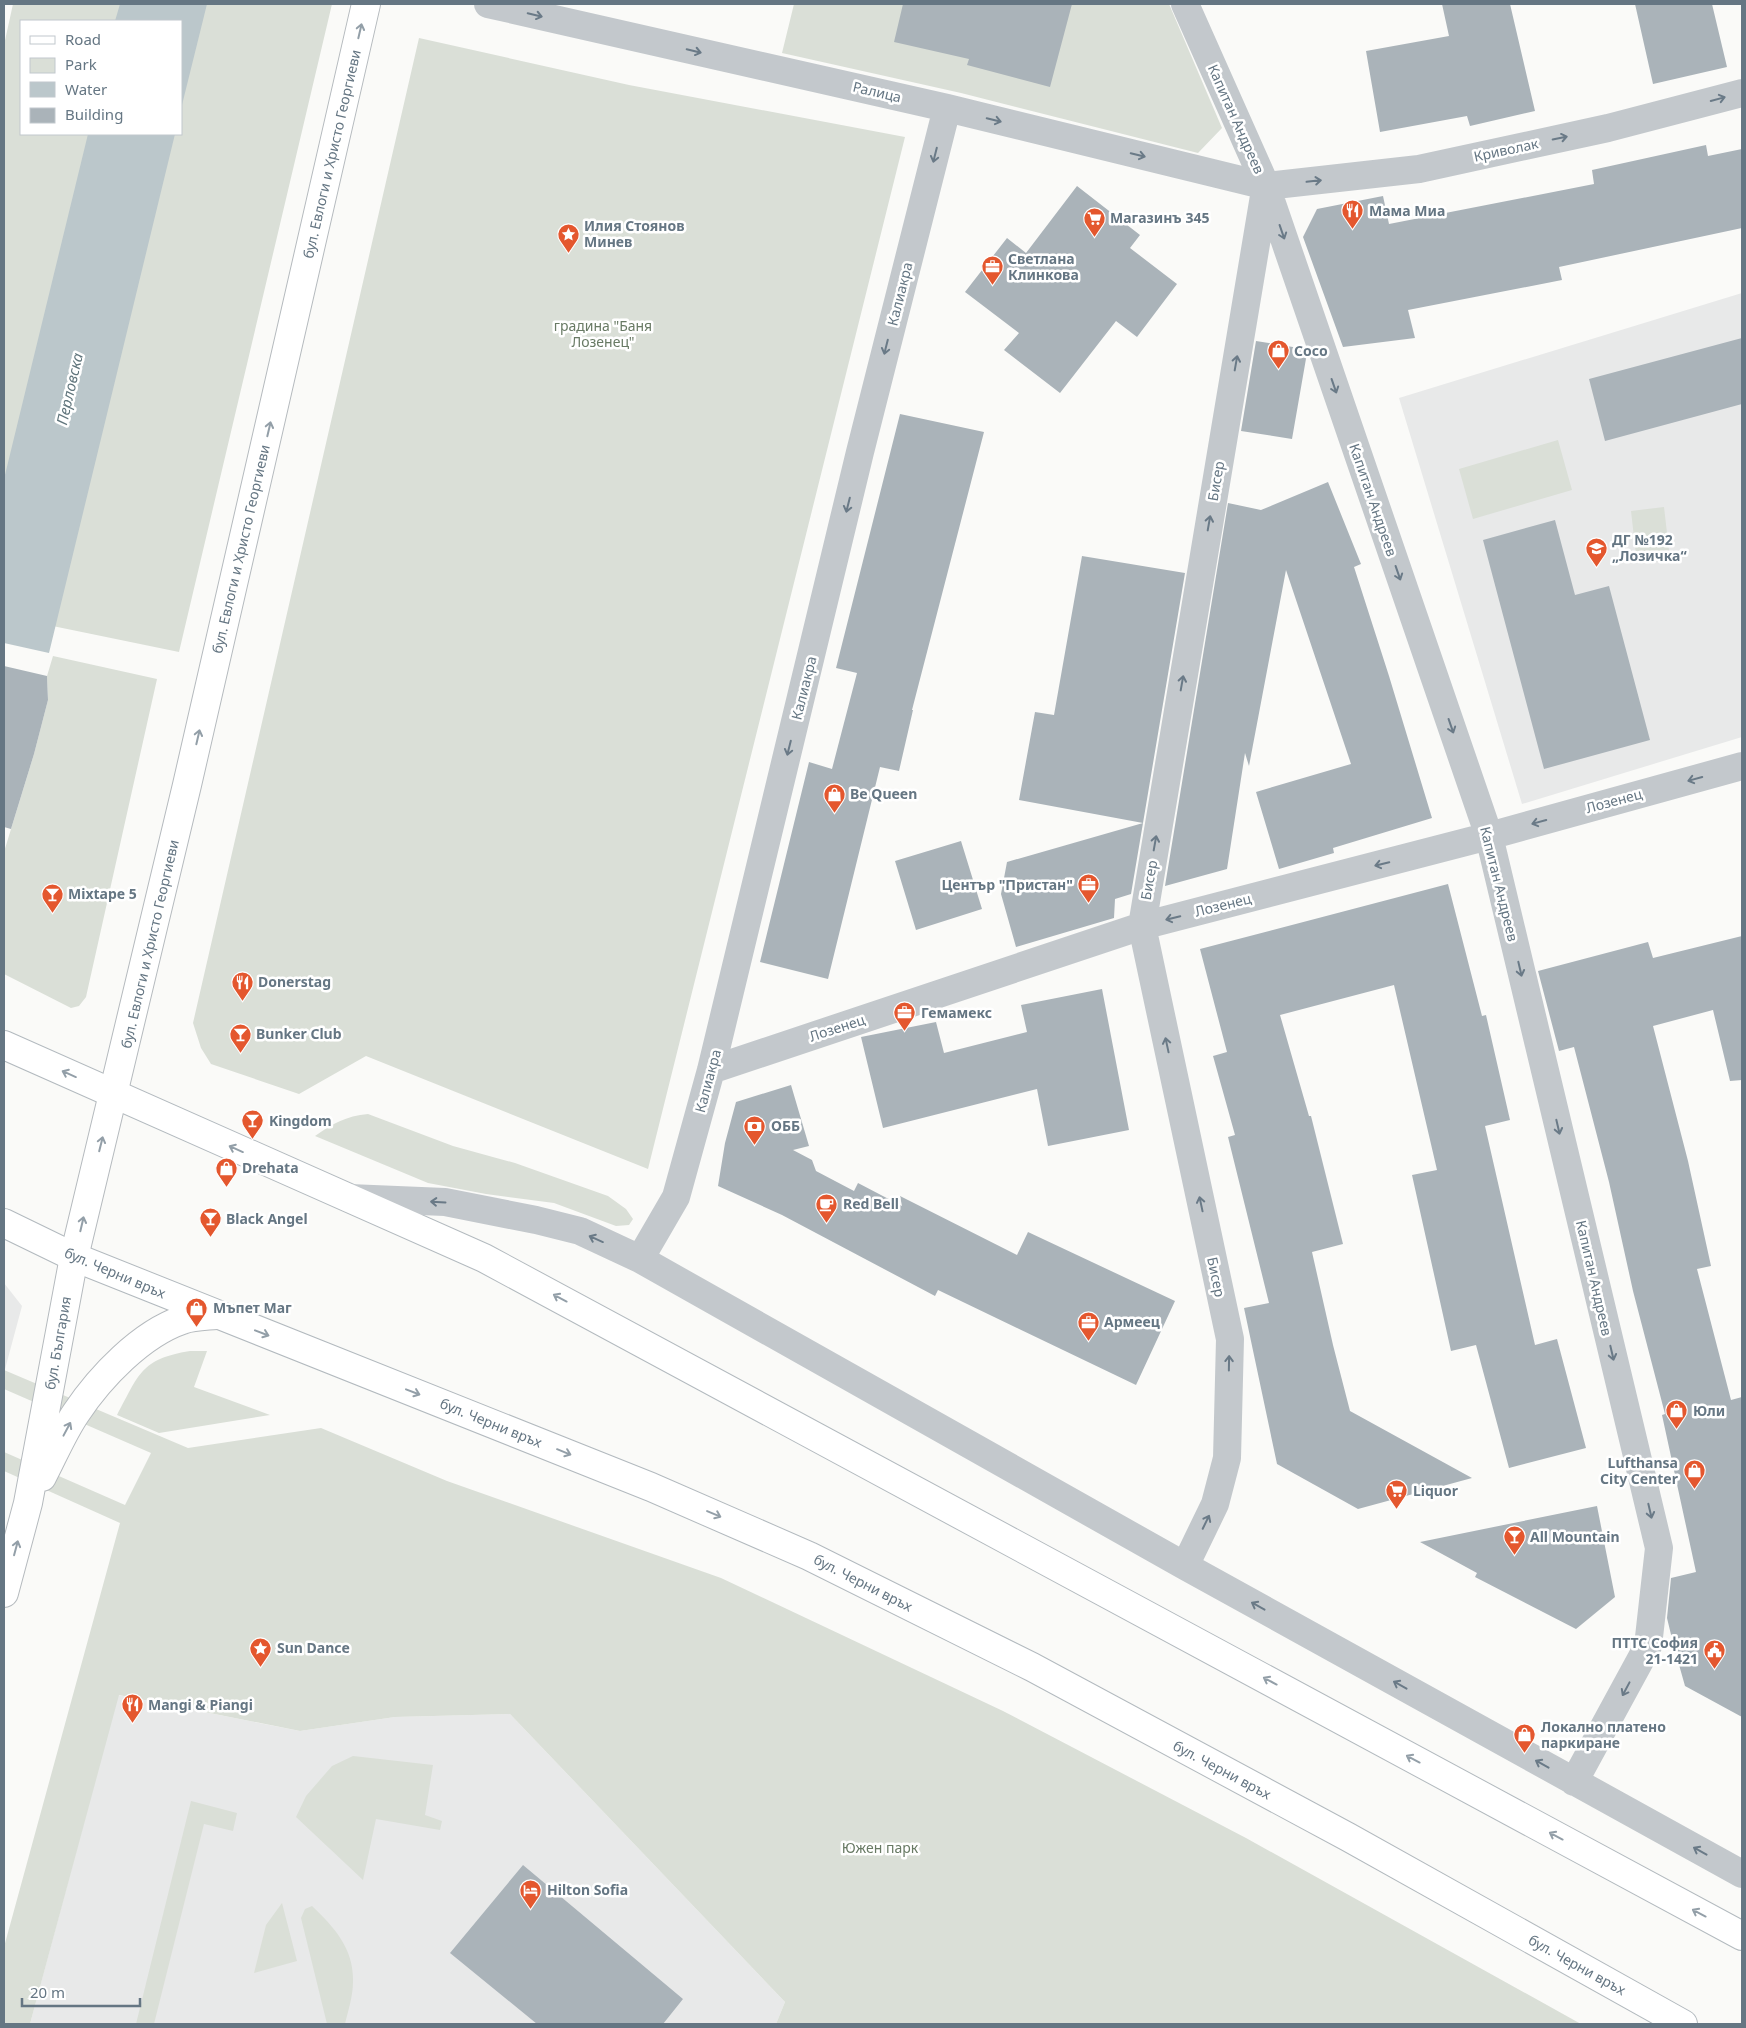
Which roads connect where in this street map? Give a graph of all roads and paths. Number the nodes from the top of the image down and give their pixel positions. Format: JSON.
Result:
{"nodes":[{"id":1,"x":366,"y":4,"type":"edge"},
{"id":2,"x":488,"y":4,"type":"edge"},
{"id":3,"x":1185,"y":4,"type":"edge"},
{"id":4,"x":1742,"y":93,"type":"edge"},
{"id":5,"x":947,"y":108,"type":"junction"},
{"id":6,"x":1266,"y":186,"type":"junction"},
{"id":7,"x":1742,"y":766,"type":"edge"},
{"id":8,"x":1488,"y":836,"type":"junction"},
{"id":9,"x":1142,"y":926,"type":"junction"},
{"id":10,"x":4,"y":1045,"type":"edge"},
{"id":11,"x":711,"y":1070,"type":"junction"},
{"id":12,"x":114,"y":1094,"type":"junction"},
{"id":13,"x":345,"y":1198,"type":"junction"},
{"id":14,"x":4,"y":1223,"type":"edge"},
{"id":15,"x":74,"y":1257,"type":"junction"},
{"id":16,"x":640,"y":1259,"type":"junction"},
{"id":17,"x":216,"y":1315,"type":"junction"},
{"id":18,"x":28,"y":1503,"type":"junction"},
{"id":19,"x":1185,"y":1566,"type":"junction"},
{"id":20,"x":4,"y":1593,"type":"edge"},
{"id":21,"x":1574,"y":1782,"type":"junction"},
{"id":22,"x":1742,"y":1874,"type":"edge"},
{"id":23,"x":1742,"y":1936,"type":"edge"},
{"id":24,"x":1683,"y":2024,"type":"edge"}],
"edges":[{"from":12,"to":1,"type":"main road","name":"бул. Евлоги и Христо Георгиеви","one_way":true},
{"from":2,"to":5,"type":"street","name":"Ралица","one_way":true},
{"from":3,"to":6,"type":"street","name":"Капитан Андреев"},
{"from":6,"to":4,"type":"street","name":"Криволак","one_way":true},
{"from":5,"to":6,"type":"street","name":"Ралица","one_way":true},
{"from":5,"to":11,"type":"street","name":"Калиакра","one_way":true},
{"from":6,"to":8,"type":"street","name":"Капитан Андреев","one_way":true},
{"from":9,"to":6,"type":"street","name":"Бисер","one_way":true},
{"from":7,"to":8,"type":"street","name":"Лозенец","one_way":true},
{"from":8,"to":9,"type":"street","name":"Лозенец","one_way":true},
{"from":8,"to":21,"type":"street","name":"Капитан Андреев","one_way":true},
{"from":9,"to":11,"type":"street","name":"Лозенец"},
{"from":19,"to":9,"type":"street","name":"Бисер","one_way":true},
{"from":12,"to":10,"type":"main road","one_way":true},
{"from":11,"to":16,"type":"street","name":"Калиакра"},
{"from":13,"to":12,"type":"main road","one_way":true},
{"from":15,"to":12,"type":"main road","name":"бул. България","one_way":true},
{"from":16,"to":13,"type":"street","one_way":true},
{"from":23,"to":13,"type":"main road","one_way":true},
{"from":14,"to":15,"type":"main road","name":"бул. Черни връх"},
{"from":15,"to":17,"type":"main road","name":"бул. Черни връх"},
{"from":15,"to":18,"type":"main road","name":"бул. България"},
{"from":16,"to":19,"type":"street"},
{"from":18,"to":17,"type":"main road","one_way":true},
{"from":17,"to":24,"type":"main road","name":"бул. Черни връх","one_way":true},
{"from":20,"to":18,"type":"main road","name":"бул. България","one_way":true},
{"from":21,"to":19,"type":"street","one_way":true},
{"from":22,"to":21,"type":"street","one_way":true}]}
